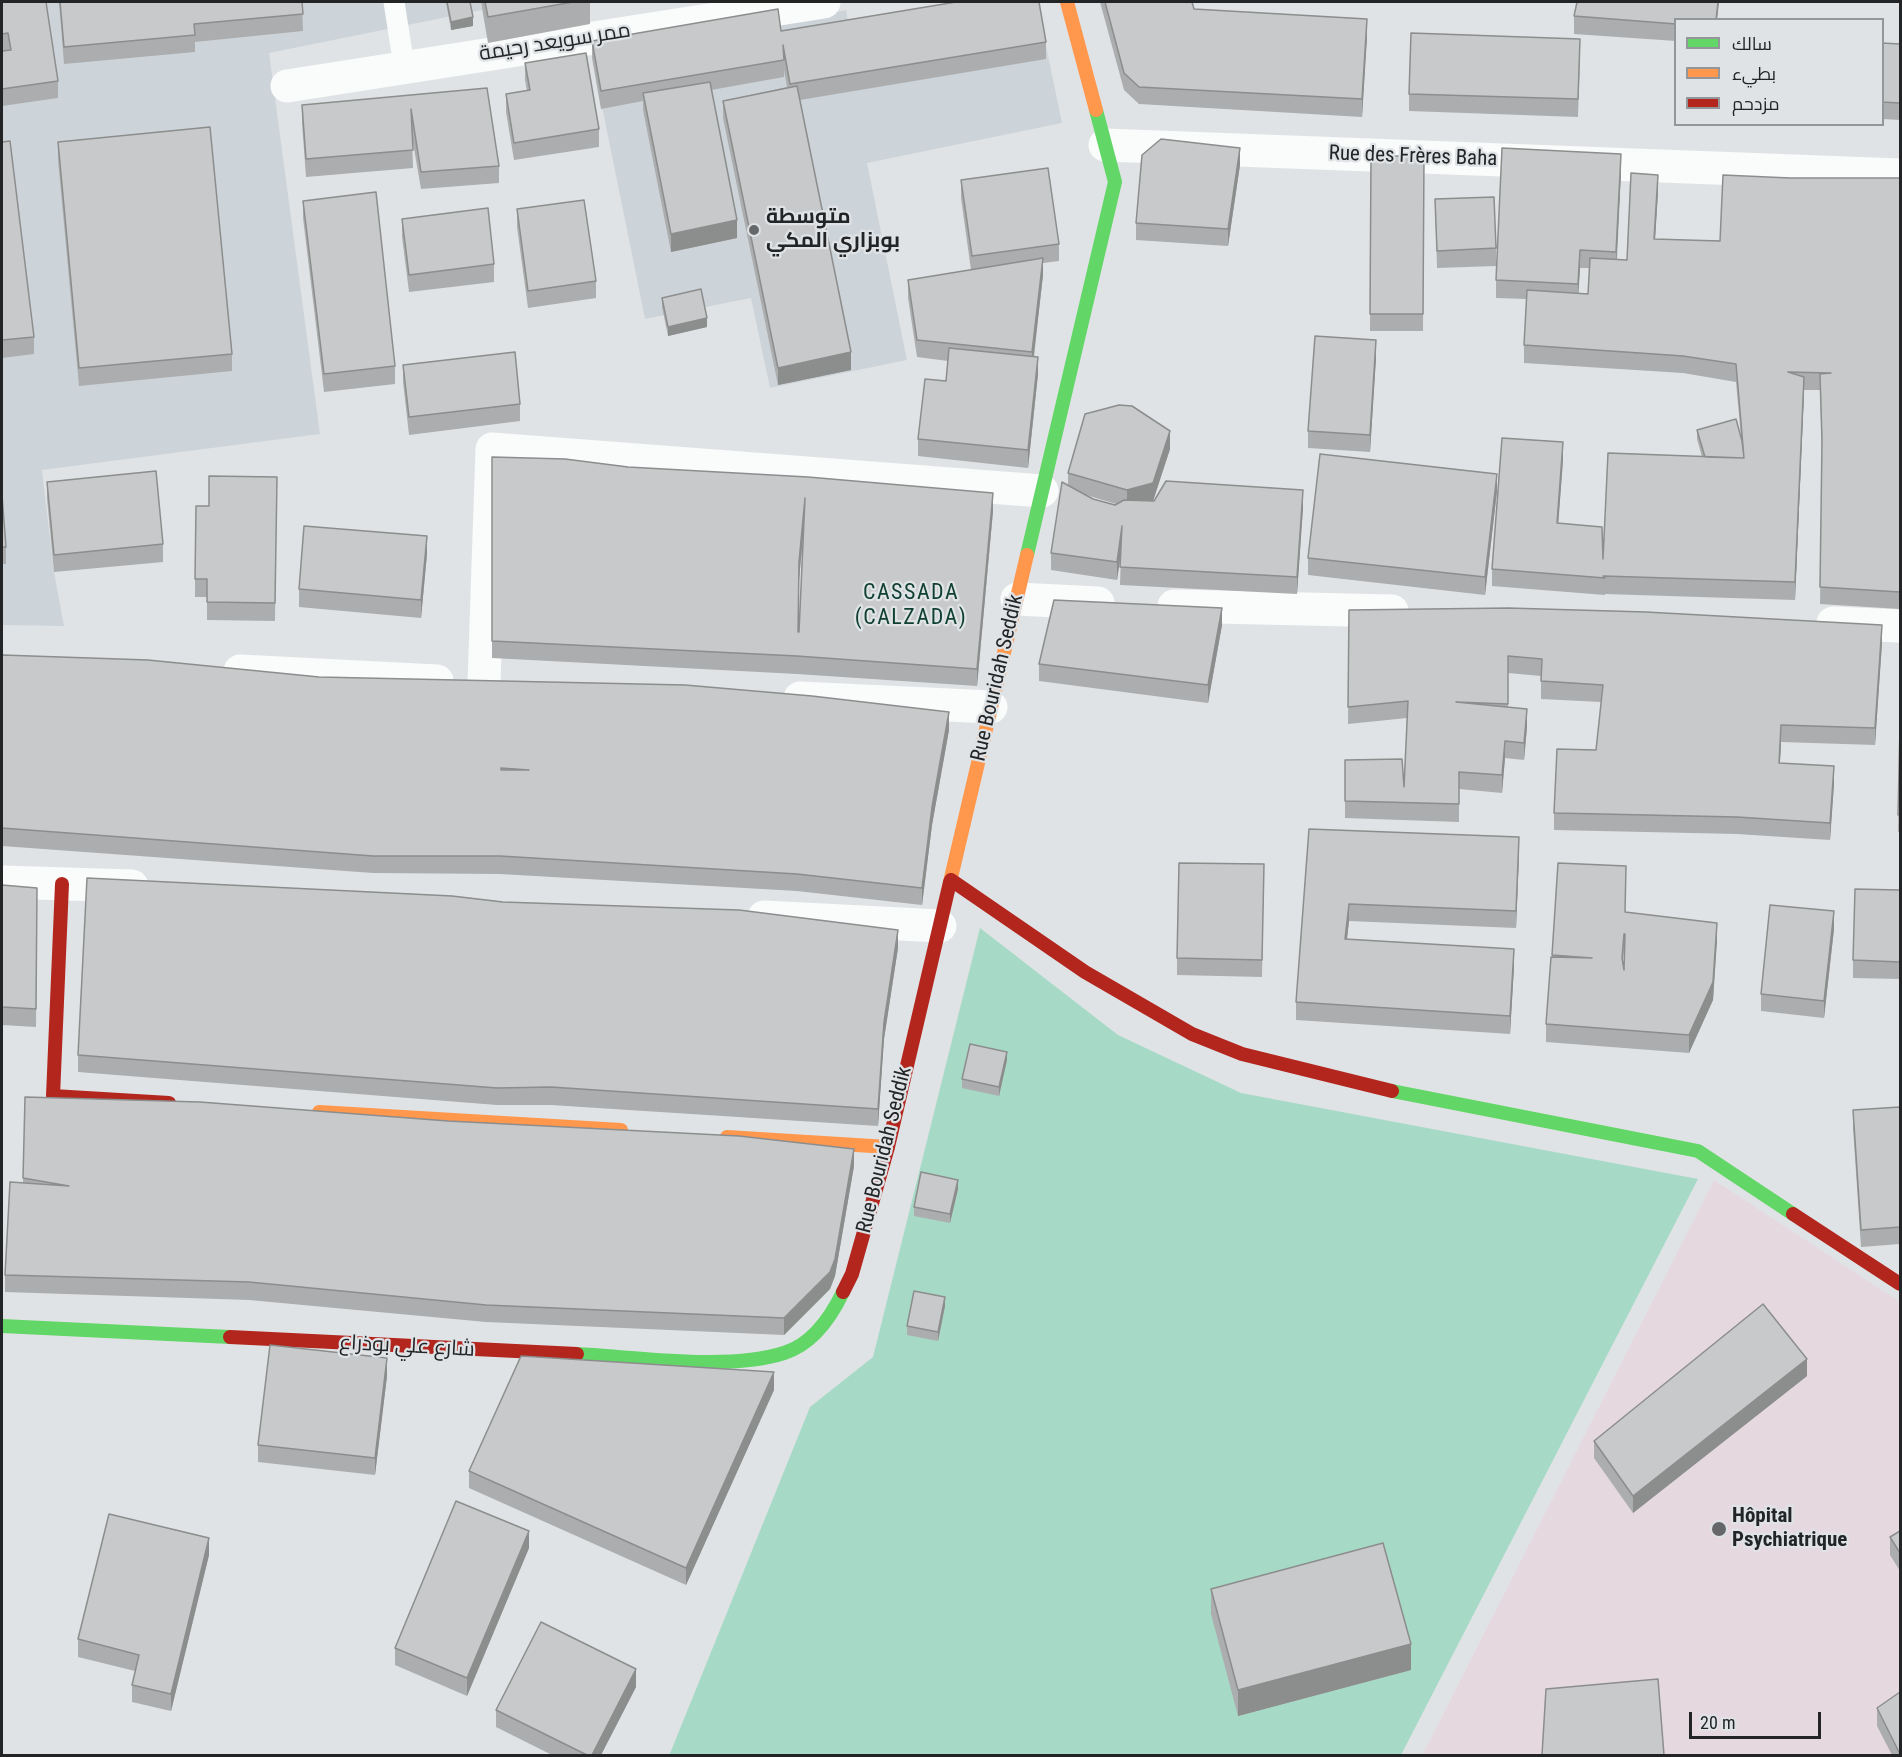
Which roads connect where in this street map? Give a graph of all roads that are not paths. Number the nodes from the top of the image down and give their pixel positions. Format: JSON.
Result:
{"nodes":[{"id":1,"x":394,"y":2,"type":"edge"},
{"id":2,"x":824,"y":2,"type":"edge"},
{"id":3,"x":1067,"y":2,"type":"edge"},
{"id":4,"x":404,"y":66,"type":"junction"},
{"id":5,"x":287,"y":86,"type":"dead end"},
{"id":6,"x":1105,"y":145,"type":"junction"},
{"id":7,"x":1900,"y":175,"type":"edge"},
{"id":8,"x":1042,"y":491,"type":"junction"},
{"id":9,"x":1017,"y":599,"type":"junction"},
{"id":10,"x":1423,"y":612,"type":"edge"},
{"id":11,"x":1808,"y":622,"type":"edge"},
{"id":12,"x":1900,"y":626,"type":"edge"},
{"id":13,"x":214,"y":670,"type":"edge"},
{"id":14,"x":767,"y":696,"type":"edge"},
{"id":15,"x":991,"y":706,"type":"junction"},
{"id":16,"x":951,"y":880,"type":"junction"},
{"id":17,"x":2,"y":882,"type":"edge"},
{"id":18,"x":62,"y":884,"type":"junction"},
{"id":19,"x":163,"y":886,"type":"edge"},
{"id":20,"x":739,"y":915,"type":"edge"},
{"id":21,"x":940,"y":926,"type":"junction"},
{"id":22,"x":184,"y":1104,"type":"edge"},
{"id":23,"x":304,"y":1111,"type":"edge"},
{"id":24,"x":637,"y":1131,"type":"edge"},
{"id":25,"x":709,"y":1136,"type":"edge"},
{"id":26,"x":888,"y":1147,"type":"junction"},
{"id":27,"x":1900,"y":1284,"type":"edge"},
{"id":28,"x":2,"y":1326,"type":"edge"},
{"id":29,"x":807,"y":1340,"type":"joint"}],
"edges":[{"from":1,"to":4,"type":"lane"},
{"from":2,"to":4,"type":"street","name":"ممر سويعد رحيمة"},
{"from":3,"to":6,"type":"street","name":"Rue Bouridah Seddik"},
{"from":4,"to":5,"type":"street","name":"ممر سويعد رحيمة"},
{"from":6,"to":7,"type":"street","name":"Rue des Frères Baha"},
{"from":6,"to":8,"type":"street","name":"Rue Bouridah Seddik"},
{"from":8,"to":9,"type":"street","name":"Rue Bouridah Seddik"},
{"from":8,"to":13,"type":"street"},
{"from":9,"to":10,"type":"street"},
{"from":9,"to":15,"type":"street","name":"Rue Bouridah Seddik"},
{"from":11,"to":12,"type":"street"},
{"from":14,"to":15,"type":"street"},
{"from":15,"to":16,"type":"street","name":"Rue Bouridah Seddik"},
{"from":16,"to":21,"type":"street","name":"Rue Bouridah Seddik"},
{"from":16,"to":27,"type":"street"},
{"from":17,"to":18,"type":"street"},
{"from":18,"to":19,"type":"street"},
{"from":18,"to":22,"type":"street"},
{"from":20,"to":21,"type":"street"},
{"from":21,"to":26,"type":"street","name":"Rue Bouridah Seddik"},
{"from":23,"to":24,"type":"street"},
{"from":25,"to":26,"type":"street"},
{"from":26,"to":29,"type":"street","name":"Rue Bouridah Seddik"},
{"from":28,"to":29,"type":"street","name":"شارع علي بوذراع"}]}
